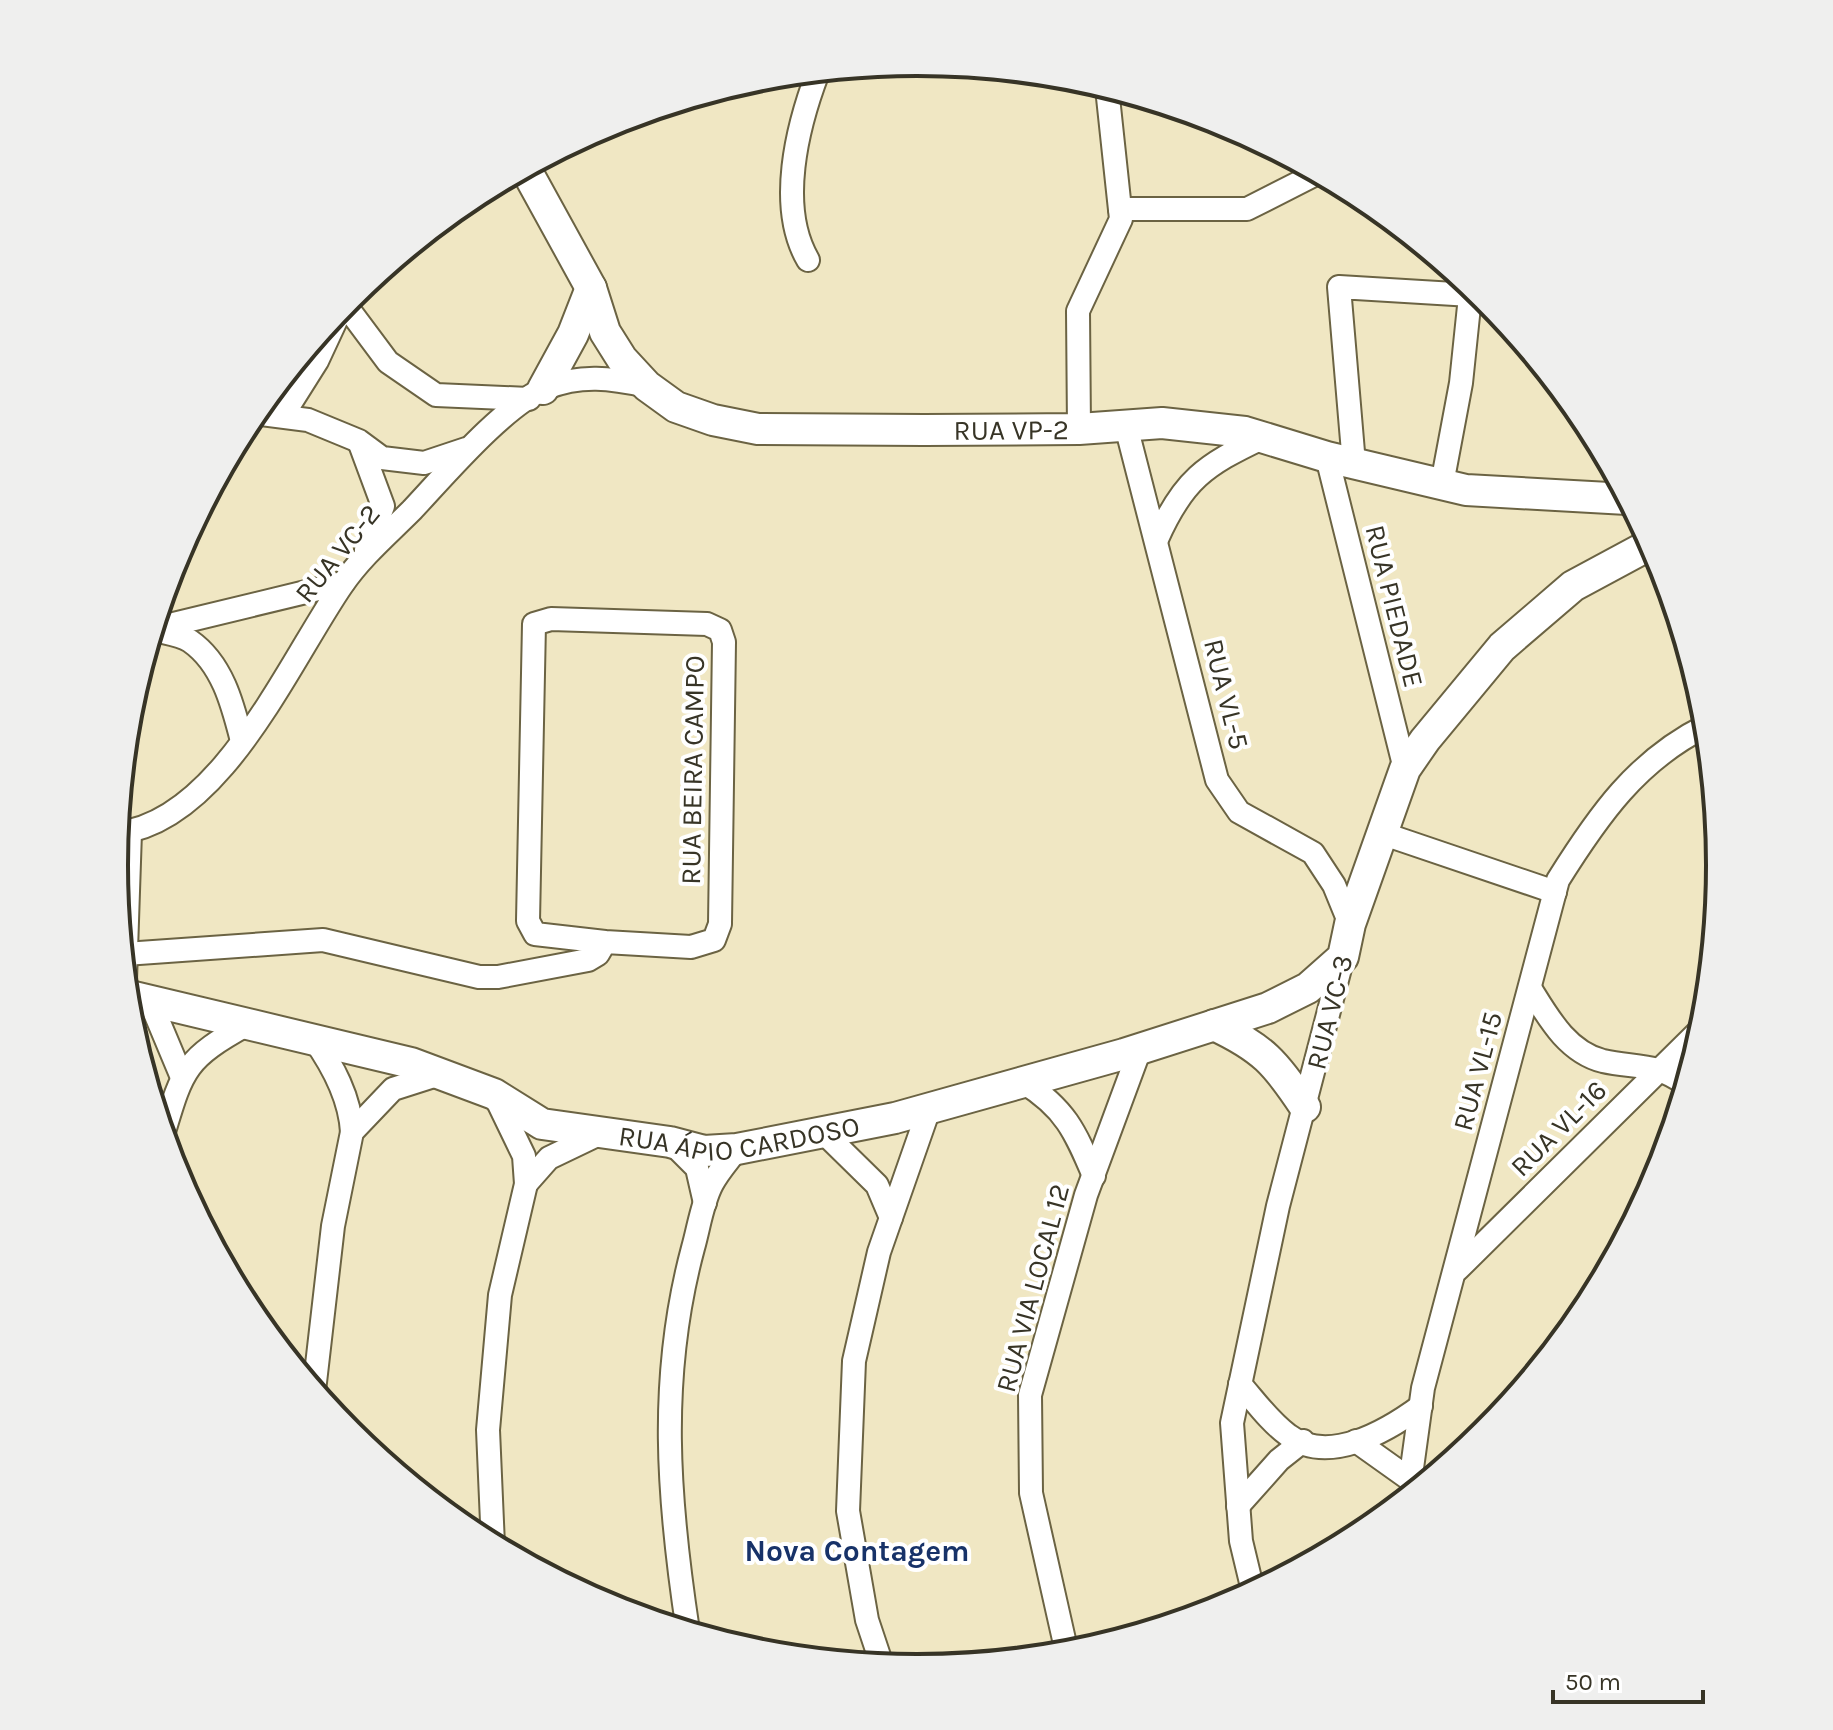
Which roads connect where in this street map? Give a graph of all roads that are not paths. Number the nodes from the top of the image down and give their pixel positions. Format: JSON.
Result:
{"nodes":[{"id":1,"x":814,"y":83,"type":"edge"},
{"id":2,"x":1108,"y":100,"type":"edge"},
{"id":3,"x":530,"y":178,"type":"edge"},
{"id":4,"x":1306,"y":179,"type":"edge"},
{"id":5,"x":1120,"y":209,"type":"junction"},
{"id":6,"x":808,"y":260,"type":"dead end"},
{"id":7,"x":591,"y":288,"type":"junction"},
{"id":8,"x":1457,"y":291,"type":"edge"},
{"id":9,"x":1470,"y":303,"type":"edge"},
{"id":10,"x":352,"y":314,"type":"edge"},
{"id":11,"x":326,"y":342,"type":"edge"},
{"id":12,"x":647,"y":386,"type":"junction"},
{"id":13,"x":536,"y":394,"type":"junction"},
{"id":14,"x":270,"y":414,"type":"edge"},
{"id":15,"x":283,"y":415,"type":"junction"},
{"id":16,"x":1126,"y":426,"type":"junction"},
{"id":17,"x":1079,"y":429,"type":"junction"},
{"id":18,"x":1262,"y":438,"type":"junction"},
{"id":19,"x":359,"y":441,"type":"junction"},
{"id":20,"x":473,"y":446,"type":"junction"},
{"id":21,"x":1340,"y":461,"type":"junction"},
{"id":22,"x":1442,"y":484,"type":"junction"},
{"id":23,"x":1615,"y":498,"type":"edge"},
{"id":24,"x":1157,"y":539,"type":"junction"},
{"id":25,"x":1639,"y":550,"type":"edge"},
{"id":26,"x":361,"y":562,"type":"junction"},
{"id":27,"x":343,"y":583,"type":"junction"},
{"id":28,"x":164,"y":626,"type":"edge"},
{"id":29,"x":163,"y":632,"type":"edge"},
{"id":30,"x":1694,"y":734,"type":"edge"},
{"id":31,"x":242,"y":741,"type":"junction"},
{"id":32,"x":1405,"y":769,"type":"junction"},
{"id":33,"x":129,"y":830,"type":"edge"},
{"id":34,"x":1384,"y":834,"type":"junction"},
{"id":35,"x":1555,"y":892,"type":"junction"},
{"id":36,"x":1350,"y":924,"type":"junction"},
{"id":37,"x":605,"y":942,"type":"junction"},
{"id":38,"x":133,"y":953,"type":"edge"},
{"id":39,"x":1343,"y":957,"type":"junction"},
{"id":40,"x":1530,"y":988,"type":"junction"},
{"id":41,"x":139,"y":998,"type":"edge"},
{"id":42,"x":140,"y":1001,"type":"edge"},
{"id":43,"x":248,"y":1024,"type":"junction"},
{"id":44,"x":1214,"y":1025,"type":"junction"},
{"id":45,"x":313,"y":1038,"type":"junction"},
{"id":46,"x":1684,"y":1045,"type":"edge"},
{"id":47,"x":1140,"y":1049,"type":"junction"},
{"id":48,"x":1660,"y":1069,"type":"junction"},
{"id":49,"x":443,"y":1073,"type":"junction"},
{"id":50,"x":181,"y":1075,"type":"junction"},
{"id":51,"x":1676,"y":1079,"type":"edge"},
{"id":52,"x":1023,"y":1082,"type":"junction"},
{"id":53,"x":494,"y":1094,"type":"junction"},
{"id":54,"x":1305,"y":1107,"type":"junction"},
{"id":55,"x":929,"y":1109,"type":"junction"},
{"id":56,"x":168,"y":1117,"type":"edge"},
{"id":57,"x":352,"y":1132,"type":"junction"},
{"id":58,"x":823,"y":1132,"type":"junction"},
{"id":59,"x":604,"y":1133,"type":"junction"},
{"id":60,"x":670,"y":1142,"type":"junction"},
{"id":61,"x":737,"y":1149,"type":"junction"},
{"id":62,"x":1094,"y":1176,"type":"junction"},
{"id":63,"x":526,"y":1184,"type":"junction"},
{"id":64,"x":705,"y":1204,"type":"junction"},
{"id":65,"x":891,"y":1218,"type":"junction"},
{"id":66,"x":1456,"y":1271,"type":"junction"},
{"id":67,"x":316,"y":1376,"type":"edge"},
{"id":68,"x":1240,"y":1384,"type":"junction"},
{"id":69,"x":1421,"y":1406,"type":"junction"},
{"id":70,"x":1303,"y":1441,"type":"junction"},
{"id":71,"x":1356,"y":1441,"type":"junction"},
{"id":72,"x":1414,"y":1477,"type":"edge"},
{"id":73,"x":1409,"y":1481,"type":"edge"},
{"id":74,"x":1238,"y":1506,"type":"junction"},
{"id":75,"x":492,"y":1530,"type":"edge"},
{"id":76,"x":1250,"y":1580,"type":"edge"},
{"id":77,"x":686,"y":1619,"type":"edge"},
{"id":78,"x":1064,"y":1640,"type":"edge"},
{"id":79,"x":878,"y":1653,"type":"edge"}],
"edges":[{"from":1,"to":6,"type":"street"},
{"from":2,"to":5,"type":"street"},
{"from":3,"to":7,"type":"street","name":"RUA VP-2"},
{"from":4,"to":5,"type":"street"},
{"from":5,"to":17,"type":"street"},
{"from":7,"to":12,"type":"street","name":"RUA VP-2"},
{"from":7,"to":13,"type":"street"},
{"from":8,"to":21,"type":"street","name":"RUA PIEDADE"},
{"from":9,"to":22,"type":"street"},
{"from":10,"to":13,"type":"street"},
{"from":11,"to":15,"type":"street"},
{"from":12,"to":13,"type":"street","name":"RUA VC-2"},
{"from":12,"to":17,"type":"street","name":"RUA VP-2"},
{"from":13,"to":20,"type":"street","name":"RUA VC-2"},
{"from":14,"to":15,"type":"street"},
{"from":15,"to":19,"type":"street"},
{"from":16,"to":17,"type":"street","name":"RUA VP-2"},
{"from":16,"to":18,"type":"street","name":"RUA VP-2"},
{"from":16,"to":24,"type":"street","name":"RUA VL-5"},
{"from":18,"to":21,"type":"street","name":"RUA VP-2"},
{"from":18,"to":24,"type":"street"},
{"from":19,"to":20,"type":"street"},
{"from":19,"to":26,"type":"street"},
{"from":20,"to":26,"type":"street","name":"RUA VC-2"},
{"from":21,"to":22,"type":"street","name":"RUA VP-2"},
{"from":21,"to":32,"type":"street","name":"RUA PIEDADE"},
{"from":22,"to":23,"type":"street","name":"RUA VP-2"},
{"from":24,"to":36,"type":"street","name":"RUA VL-5"},
{"from":25,"to":32,"type":"street","name":"RUA VC-3"},
{"from":26,"to":27,"type":"street","name":"RUA VC-2"},
{"from":27,"to":28,"type":"street"},
{"from":27,"to":31,"type":"street","name":"RUA VC-2"},
{"from":29,"to":31,"type":"street"},
{"from":30,"to":35,"type":"street","name":"RUA VL-15"},
{"from":31,"to":33,"type":"street","name":"RUA VC-2"},
{"from":32,"to":34,"type":"street","name":"RUA VC-3"},
{"from":34,"to":35,"type":"street"},
{"from":34,"to":36,"type":"street","name":"RUA VC-3"},
{"from":35,"to":40,"type":"street","name":"RUA VL-15"},
{"from":36,"to":39,"type":"street","name":"RUA VC-3"},
{"from":37,"to":37,"type":"street","name":"RUA BEIRA CAMPO"},
{"from":37,"to":38,"type":"street"},
{"from":39,"to":44,"type":"street","name":"RUA ÁPIO CARDOSO"},
{"from":39,"to":54,"type":"street","name":"RUA VC-3"},
{"from":40,"to":48,"type":"street"},
{"from":40,"to":66,"type":"street","name":"RUA VL-15"},
{"from":41,"to":43,"type":"street","name":"RUA ÁPIO CARDOSO"},
{"from":42,"to":50,"type":"street"},
{"from":43,"to":45,"type":"street","name":"RUA ÁPIO CARDOSO"},
{"from":43,"to":50,"type":"street"},
{"from":44,"to":47,"type":"street","name":"RUA ÁPIO CARDOSO"},
{"from":44,"to":54,"type":"street"},
{"from":45,"to":49,"type":"street","name":"RUA ÁPIO CARDOSO"},
{"from":45,"to":57,"type":"street"},
{"from":46,"to":48,"type":"street","name":"RUA VL-16"},
{"from":47,"to":52,"type":"street","name":"RUA ÁPIO CARDOSO"},
{"from":47,"to":62,"type":"street","name":"RUA VIA LOCAL 12"},
{"from":48,"to":51,"type":"street"},
{"from":48,"to":66,"type":"street","name":"RUA VL-16"},
{"from":49,"to":53,"type":"street","name":"RUA ÁPIO CARDOSO"},
{"from":49,"to":57,"type":"street"},
{"from":50,"to":56,"type":"street"},
{"from":52,"to":55,"type":"street","name":"RUA ÁPIO CARDOSO"},
{"from":52,"to":62,"type":"street","name":"RUA VIA LOCAL 12"},
{"from":53,"to":59,"type":"street","name":"RUA ÁPIO CARDOSO"},
{"from":53,"to":63,"type":"street"},
{"from":54,"to":68,"type":"street","name":"RUA VC-3"},
{"from":55,"to":58,"type":"street","name":"RUA ÁPIO CARDOSO"},
{"from":55,"to":65,"type":"street"},
{"from":57,"to":67,"type":"street"},
{"from":58,"to":61,"type":"street","name":"RUA ÁPIO CARDOSO"},
{"from":58,"to":65,"type":"street"},
{"from":59,"to":60,"type":"street","name":"RUA ÁPIO CARDOSO"},
{"from":59,"to":63,"type":"street"},
{"from":60,"to":61,"type":"street","name":"RUA ÁPIO CARDOSO"},
{"from":60,"to":64,"type":"street"},
{"from":61,"to":64,"type":"street"},
{"from":62,"to":78,"type":"street","name":"RUA VIA LOCAL 12"},
{"from":63,"to":75,"type":"street"},
{"from":64,"to":77,"type":"street"},
{"from":65,"to":79,"type":"street"},
{"from":66,"to":69,"type":"street","name":"RUA VL-15"},
{"from":68,"to":70,"type":"street"},
{"from":68,"to":74,"type":"street","name":"RUA VC-3"},
{"from":69,"to":71,"type":"street"},
{"from":69,"to":72,"type":"street","name":"RUA VL-15"},
{"from":70,"to":71,"type":"street"},
{"from":70,"to":74,"type":"street"},
{"from":71,"to":73,"type":"street"},
{"from":74,"to":76,"type":"street","name":"RUA VC-3"}]}
